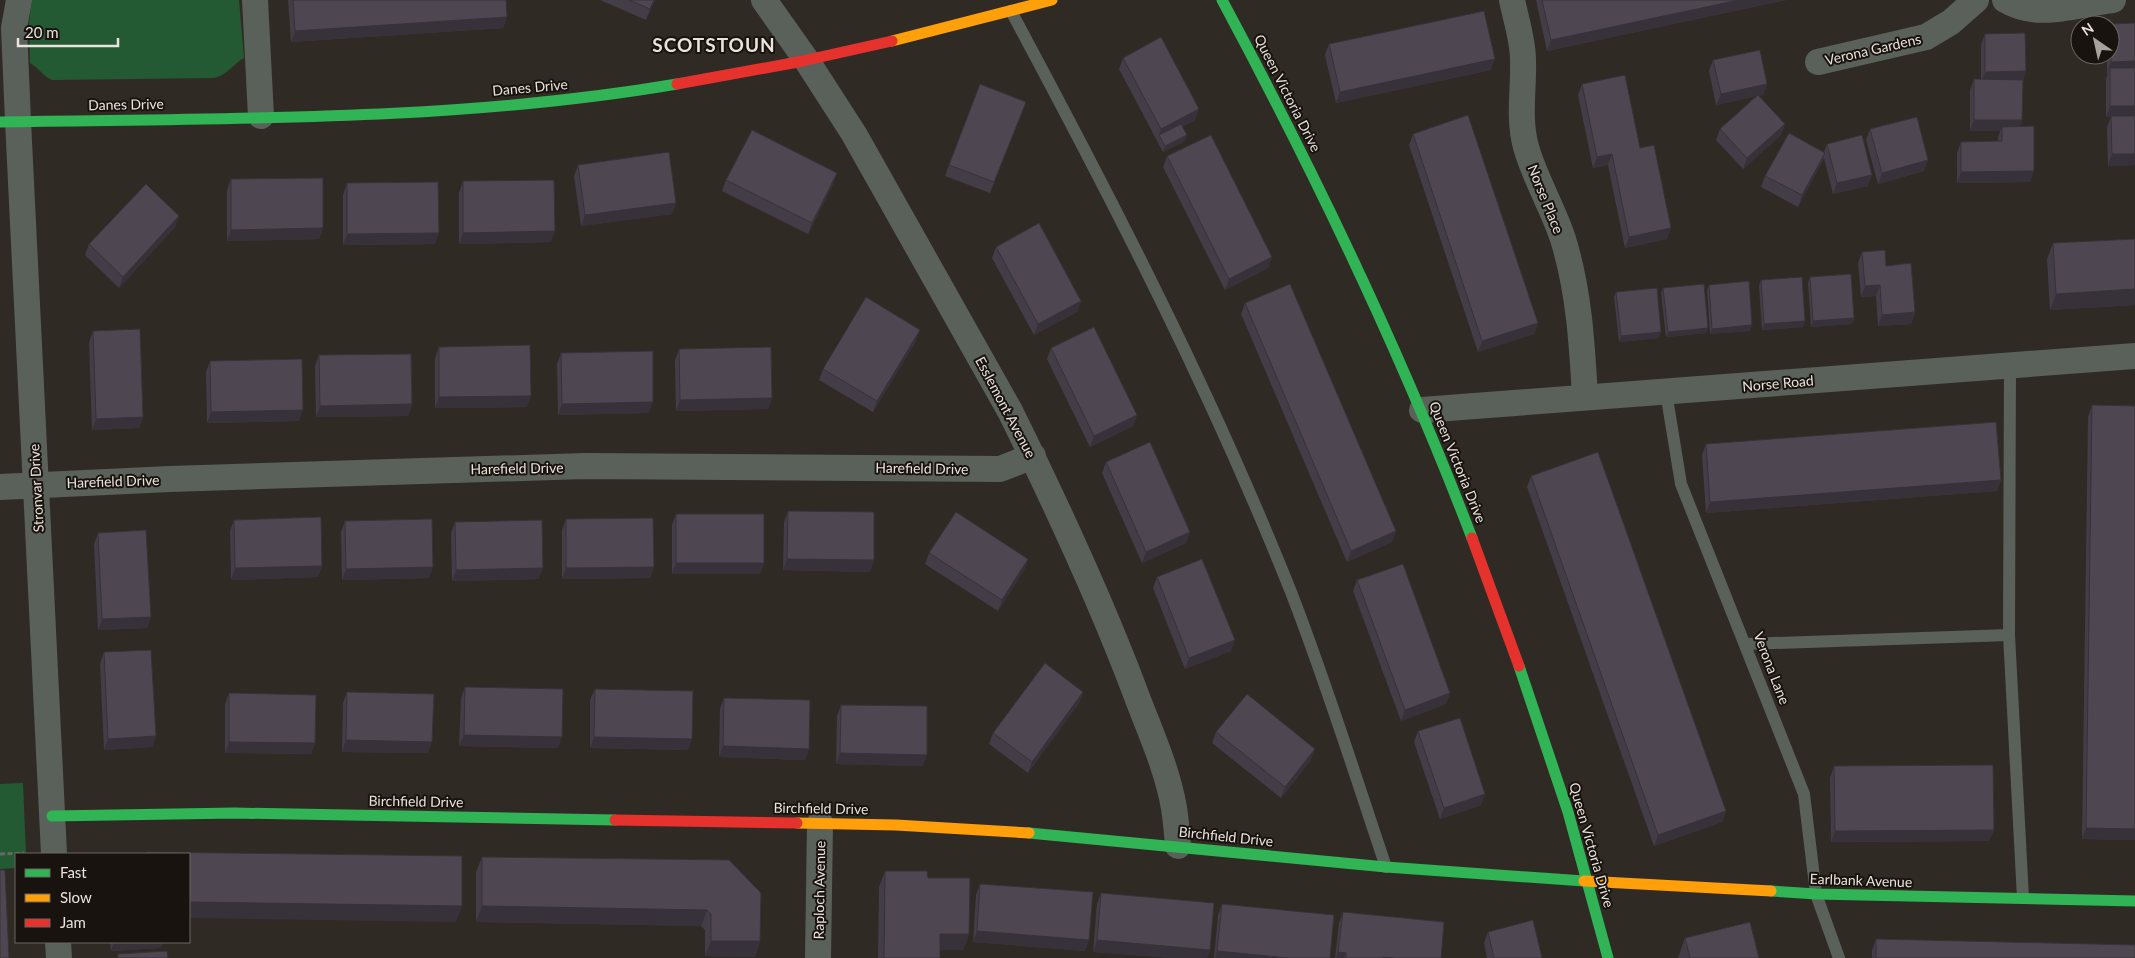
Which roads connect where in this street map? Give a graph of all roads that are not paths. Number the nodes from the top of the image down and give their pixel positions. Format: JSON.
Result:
{"nodes":[{"id":1,"x":19,"y":0,"type":"edge"},
{"id":2,"x":254,"y":0,"type":"edge"},
{"id":3,"x":764,"y":0,"type":"edge"},
{"id":4,"x":1052,"y":0,"type":"edge"},
{"id":5,"x":1222,"y":0,"type":"edge"},
{"id":6,"x":1512,"y":0,"type":"edge"},
{"id":7,"x":1976,"y":0,"type":"edge"},
{"id":8,"x":2005,"y":0,"type":"edge"},
{"id":9,"x":2112,"y":0,"type":"edge"},
{"id":10,"x":1011,"y":11,"type":"junction"},
{"id":11,"x":807,"y":61,"type":"junction"},
{"id":12,"x":1818,"y":62,"type":"dead end"},
{"id":13,"x":261,"y":116,"type":"junction"},
{"id":14,"x":9,"y":121,"type":"edge"},
{"id":15,"x":2135,"y":356,"type":"edge"},
{"id":16,"x":2010,"y":365,"type":"junction"},
{"id":17,"x":1666,"y":392,"type":"junction"},
{"id":18,"x":1586,"y":397,"type":"junction"},
{"id":19,"x":1422,"y":410,"type":"junction"},
{"id":20,"x":1032,"y":456,"type":"junction"},
{"id":21,"x":36,"y":484,"type":"junction"},
{"id":22,"x":0,"y":487,"type":"edge"},
{"id":23,"x":2009,"y":635,"type":"junction"},
{"id":24,"x":1746,"y":644,"type":"junction"},
{"id":25,"x":52,"y":816,"type":"junction"},
{"id":26,"x":820,"y":823,"type":"junction"},
{"id":27,"x":1178,"y":846,"type":"junction"},
{"id":28,"x":54,"y":853,"type":"edge"},
{"id":29,"x":1386,"y":867,"type":"junction"},
{"id":30,"x":1587,"y":881,"type":"junction"},
{"id":31,"x":1816,"y":894,"type":"junction"},
{"id":32,"x":2023,"y":898,"type":"junction"},
{"id":33,"x":2135,"y":901,"type":"edge"},
{"id":34,"x":58,"y":943,"type":"edge"},
{"id":35,"x":59,"y":958,"type":"edge"},
{"id":36,"x":818,"y":958,"type":"edge"},
{"id":37,"x":1608,"y":958,"type":"edge"},
{"id":38,"x":1839,"y":958,"type":"edge"}],
"edges":[{"from":1,"to":14,"type":"street","name":"Stronvar Drive"},
{"from":2,"to":13,"type":"street"},
{"from":3,"to":11,"type":"street","name":"Esslemont Avenue"},
{"from":4,"to":10,"type":"street","name":"Danes Drive"},
{"from":5,"to":19,"type":"street","name":"Queen Victoria Drive"},
{"from":6,"to":18,"type":"street","name":"Norse Place"},
{"from":7,"to":12,"type":"street","name":"Verona Gardens"},
{"from":8,"to":9,"type":"street"},
{"from":10,"to":11,"type":"street","name":"Danes Drive"},
{"from":10,"to":29,"type":"lane"},
{"from":11,"to":13,"type":"street","name":"Danes Drive"},
{"from":11,"to":20,"type":"street","name":"Esslemont Avenue"},
{"from":13,"to":14,"type":"street","name":"Danes Drive"},
{"from":14,"to":21,"type":"street","name":"Stronvar Drive"},
{"from":15,"to":16,"type":"street","name":"Norse Road"},
{"from":16,"to":17,"type":"street","name":"Norse Road"},
{"from":16,"to":23,"type":"lane"},
{"from":17,"to":18,"type":"street","name":"Norse Road"},
{"from":17,"to":24,"type":"lane","name":"Verona Lane"},
{"from":18,"to":19,"type":"street","name":"Norse Road"},
{"from":19,"to":30,"type":"street","name":"Queen Victoria Drive"},
{"from":20,"to":21,"type":"street","name":"Harefield Drive"},
{"from":20,"to":27,"type":"street","name":"Esslemont Avenue"},
{"from":21,"to":22,"type":"street","name":"Harefield Drive"},
{"from":21,"to":25,"type":"street","name":"Stronvar Drive"},
{"from":23,"to":24,"type":"lane"},
{"from":23,"to":32,"type":"lane"},
{"from":24,"to":31,"type":"lane","name":"Verona Lane"},
{"from":25,"to":26,"type":"street","name":"Birchfield Drive"},
{"from":25,"to":28,"type":"street","name":"Stronvar Drive"},
{"from":26,"to":27,"type":"street","name":"Birchfield Drive"},
{"from":26,"to":36,"type":"street","name":"Raploch Avenue"},
{"from":27,"to":29,"type":"street","name":"Birchfield Drive"},
{"from":29,"to":30,"type":"street","name":"Birchfield Drive"},
{"from":30,"to":31,"type":"street","name":"Earlbank Avenue"},
{"from":30,"to":37,"type":"street","name":"Queen Victoria Drive"},
{"from":31,"to":32,"type":"street","name":"Earlbank Avenue"},
{"from":31,"to":38,"type":"lane","name":"Verona Lane"},
{"from":32,"to":33,"type":"street","name":"Earlbank Avenue"},
{"from":34,"to":35,"type":"street"}]}
